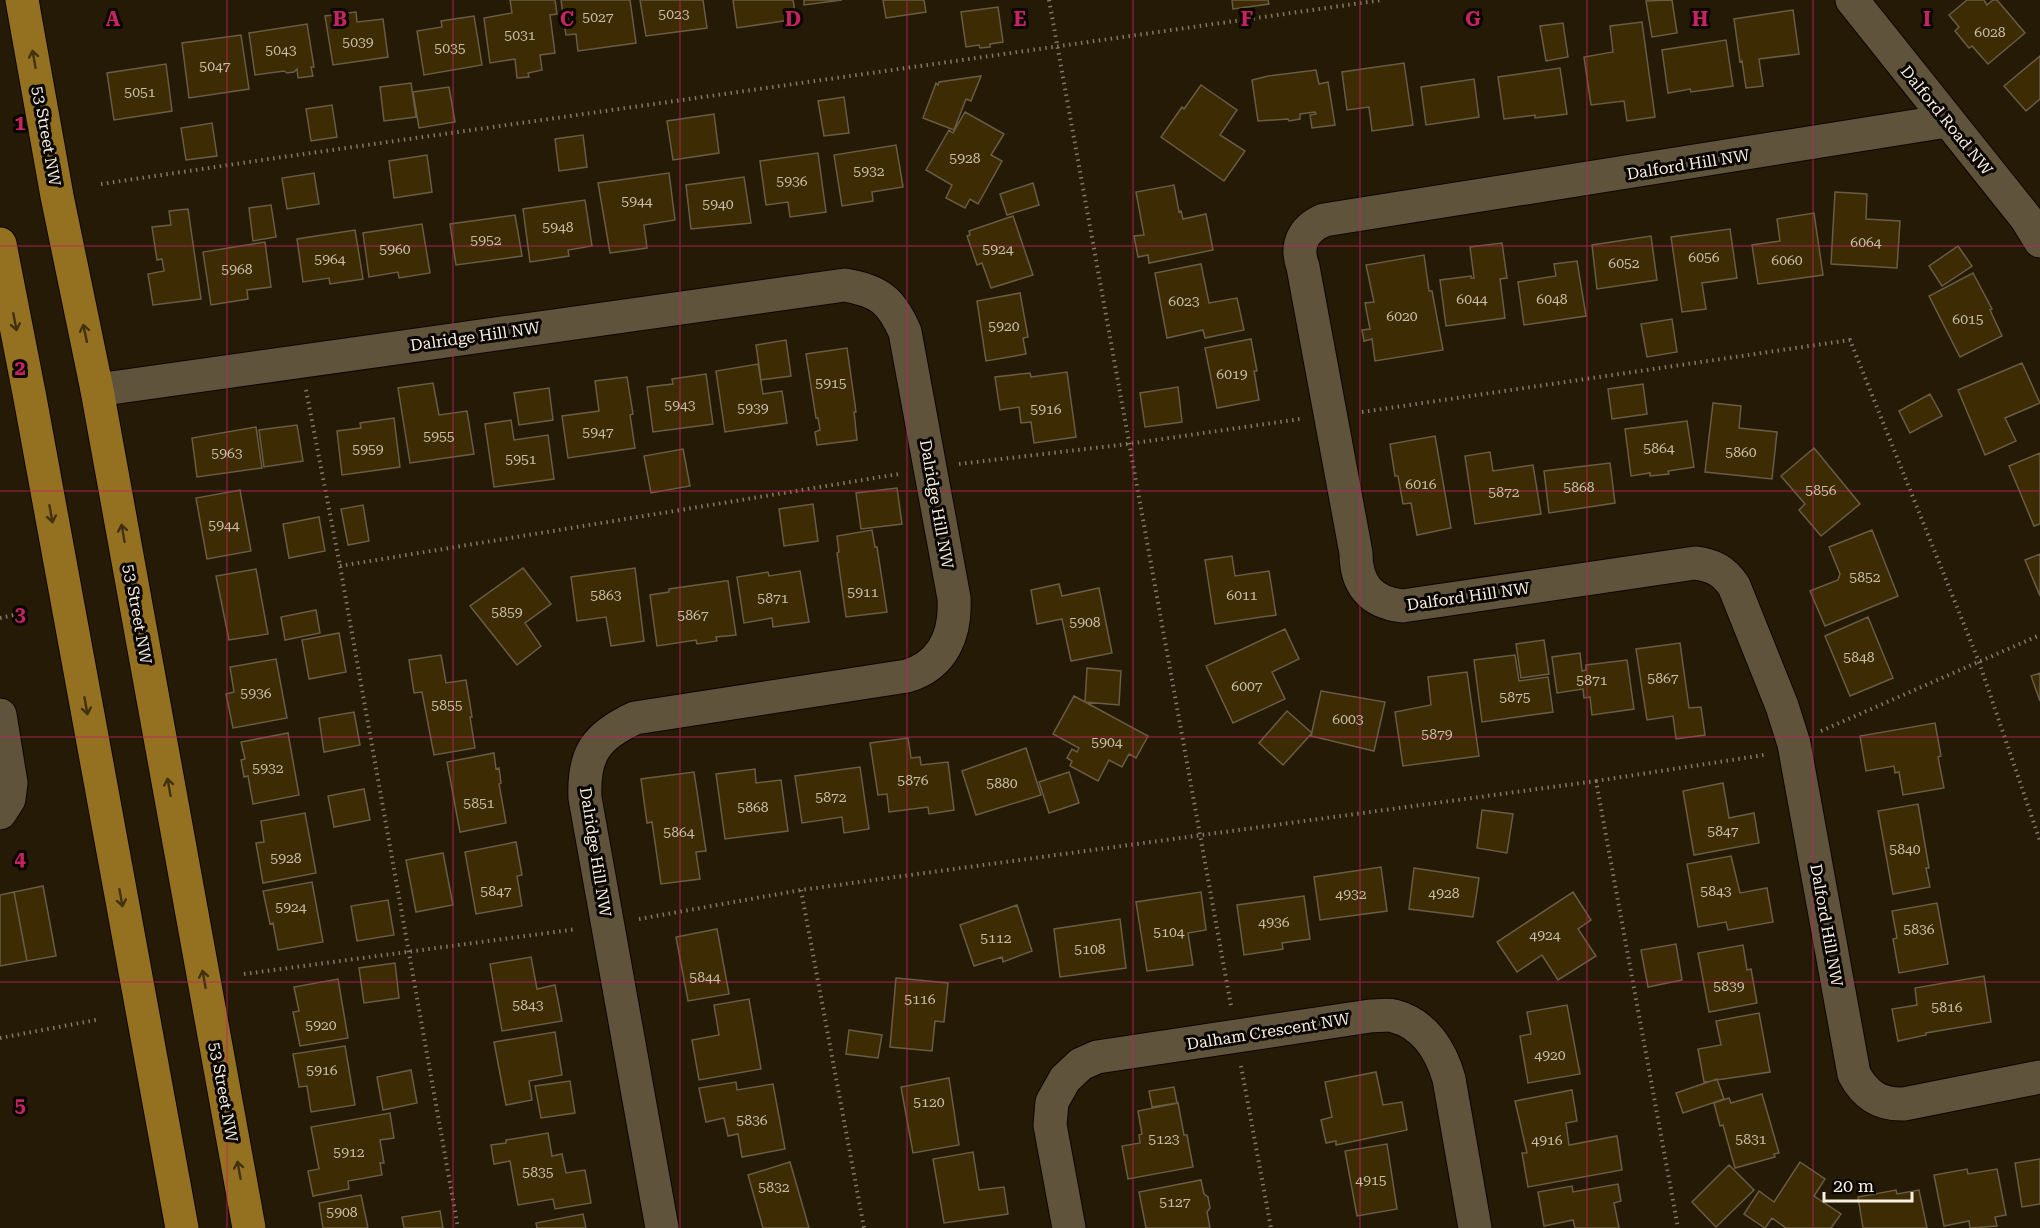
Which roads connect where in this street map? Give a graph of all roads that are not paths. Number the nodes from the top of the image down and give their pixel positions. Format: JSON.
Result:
{"nodes":[{"id":1,"x":22,"y":0,"type":"edge"},
{"id":2,"x":1852,"y":0,"type":"edge"},
{"id":3,"x":1947,"y":121,"type":"junction"},
{"id":4,"x":2040,"y":241,"type":"edge"},
{"id":5,"x":0,"y":244,"type":"edge"},
{"id":6,"x":97,"y":390,"type":"junction"},
{"id":7,"x":0,"y":715,"type":"edge"},
{"id":8,"x":0,"y":813,"type":"edge"},
{"id":9,"x":2040,"y":1077,"type":"edge"},
{"id":10,"x":182,"y":1228,"type":"edge"},
{"id":11,"x":249,"y":1228,"type":"edge"},
{"id":12,"x":662,"y":1228,"type":"edge"},
{"id":13,"x":1069,"y":1228,"type":"edge"},
{"id":14,"x":1475,"y":1228,"type":"edge"}],
"edges":[{"from":6,"to":1,"type":"main road","name":"53 Street NW","one_way":true},
{"from":2,"to":3,"type":"street","name":"Dalford Road NW"},
{"from":3,"to":4,"type":"street","name":"Dalford Road NW"},
{"from":3,"to":9,"type":"street","name":"Dalford Hill NW"},
{"from":5,"to":10,"type":"main road","one_way":true},
{"from":11,"to":6,"type":"main road","name":"53 Street NW","one_way":true},
{"from":6,"to":12,"type":"street","name":"Dalridge Hill NW"},
{"from":7,"to":8,"type":"street"},
{"from":13,"to":14,"type":"street","name":"Dalham Crescent NW"}]}
